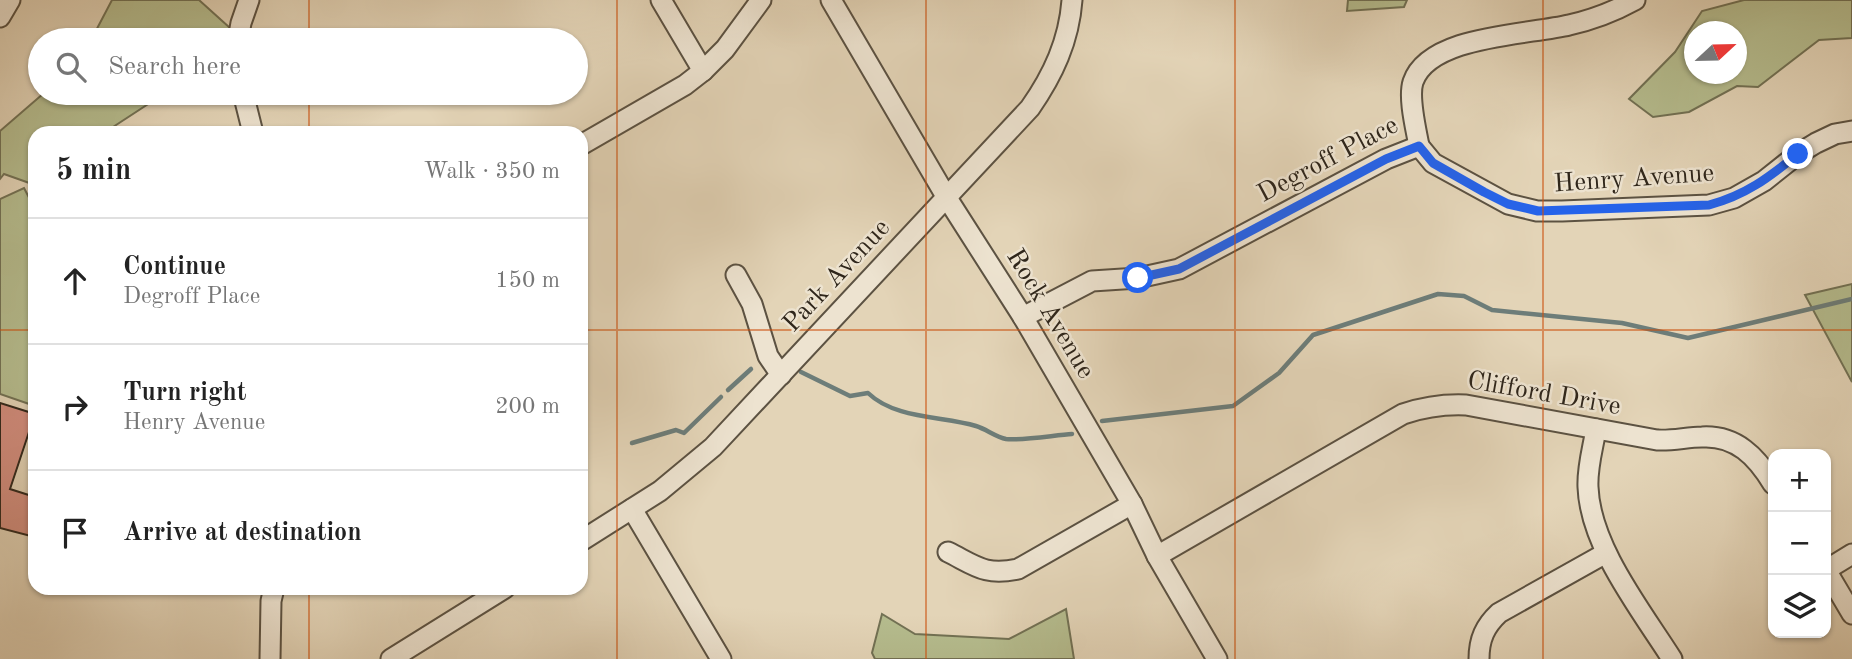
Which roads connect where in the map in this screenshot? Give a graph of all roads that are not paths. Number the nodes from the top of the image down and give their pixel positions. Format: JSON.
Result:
{"nodes":[{"id":1,"x":10,"y":0,"type":"edge"},
{"id":2,"x":249,"y":0,"type":"edge"},
{"id":3,"x":661,"y":0,"type":"edge"},
{"id":4,"x":761,"y":0,"type":"edge"},
{"id":5,"x":831,"y":0,"type":"edge"},
{"id":6,"x":1072,"y":0,"type":"edge"},
{"id":7,"x":1634,"y":0,"type":"edge"},
{"id":8,"x":1600,"y":8,"type":"edge"},
{"id":9,"x":0,"y":17,"type":"edge"},
{"id":10,"x":240,"y":28,"type":"edge"},
{"id":11,"x":703,"y":71,"type":"junction"},
{"id":12,"x":246,"y":105,"type":"edge"},
{"id":13,"x":251,"y":126,"type":"edge"},
{"id":14,"x":1852,"y":131,"type":"edge"},
{"id":15,"x":588,"y":141,"type":"edge"},
{"id":16,"x":1419,"y":146,"type":"junction"},
{"id":17,"x":947,"y":198,"type":"junction"},
{"id":18,"x":736,"y":275,"type":"dead end"},
{"id":19,"x":1023,"y":317,"type":"junction"},
{"id":20,"x":781,"y":375,"type":"junction"},
{"id":21,"x":1596,"y":429,"type":"junction"},
{"id":22,"x":1768,"y":475,"type":"edge"},
{"id":23,"x":1132,"y":504,"type":"junction"},
{"id":24,"x":632,"y":509,"type":"junction"},
{"id":25,"x":588,"y":537,"type":"edge"},
{"id":26,"x":948,"y":552,"type":"dead end"},
{"id":27,"x":1606,"y":553,"type":"junction"},
{"id":28,"x":1852,"y":554,"type":"edge"},
{"id":29,"x":1157,"y":556,"type":"junction"},
{"id":30,"x":1831,"y":567,"type":"edge"},
{"id":31,"x":1829,"y":575,"type":"edge"},
{"id":32,"x":272,"y":595,"type":"edge"},
{"id":33,"x":494,"y":595,"type":"edge"},
{"id":34,"x":1852,"y":614,"type":"edge"},
{"id":35,"x":270,"y":659,"type":"edge"},
{"id":36,"x":391,"y":659,"type":"edge"},
{"id":37,"x":721,"y":659,"type":"edge"},
{"id":38,"x":1217,"y":659,"type":"edge"},
{"id":39,"x":1479,"y":659,"type":"edge"},
{"id":40,"x":1672,"y":659,"type":"edge"}],
"edges":[{"from":1,"to":9,"type":"street"},
{"from":2,"to":10,"type":"street"},
{"from":3,"to":11,"type":"street"},
{"from":4,"to":11,"type":"street"},
{"from":5,"to":17,"type":"street","name":"Rock Avenue"},
{"from":6,"to":17,"type":"street","name":"Park Avenue"},
{"from":7,"to":8,"type":"street","name":"Degroff Place"},
{"from":8,"to":16,"type":"street","name":"Degroff Place"},
{"from":11,"to":15,"type":"street"},
{"from":12,"to":13,"type":"street"},
{"from":14,"to":16,"type":"street","name":"Henry Avenue"},
{"from":16,"to":19,"type":"street","name":"Degroff Place"},
{"from":17,"to":19,"type":"street","name":"Rock Avenue"},
{"from":17,"to":20,"type":"street","name":"Park Avenue"},
{"from":18,"to":20,"type":"street"},
{"from":19,"to":23,"type":"street","name":"Rock Avenue"},
{"from":20,"to":24,"type":"street","name":"Park Avenue"},
{"from":21,"to":22,"type":"street","name":"Clifford Drive"},
{"from":21,"to":27,"type":"street"},
{"from":21,"to":29,"type":"street","name":"Clifford Drive"},
{"from":23,"to":26,"type":"street"},
{"from":23,"to":29,"type":"street","name":"Rock Avenue"},
{"from":24,"to":25,"type":"street","name":"Park Avenue"},
{"from":24,"to":37,"type":"street"},
{"from":27,"to":39,"type":"street"},
{"from":27,"to":40,"type":"street"},
{"from":28,"to":30,"type":"street"},
{"from":29,"to":38,"type":"street","name":"Rock Avenue"},
{"from":31,"to":34,"type":"street"},
{"from":32,"to":35,"type":"street"},
{"from":33,"to":36,"type":"street"}]}
